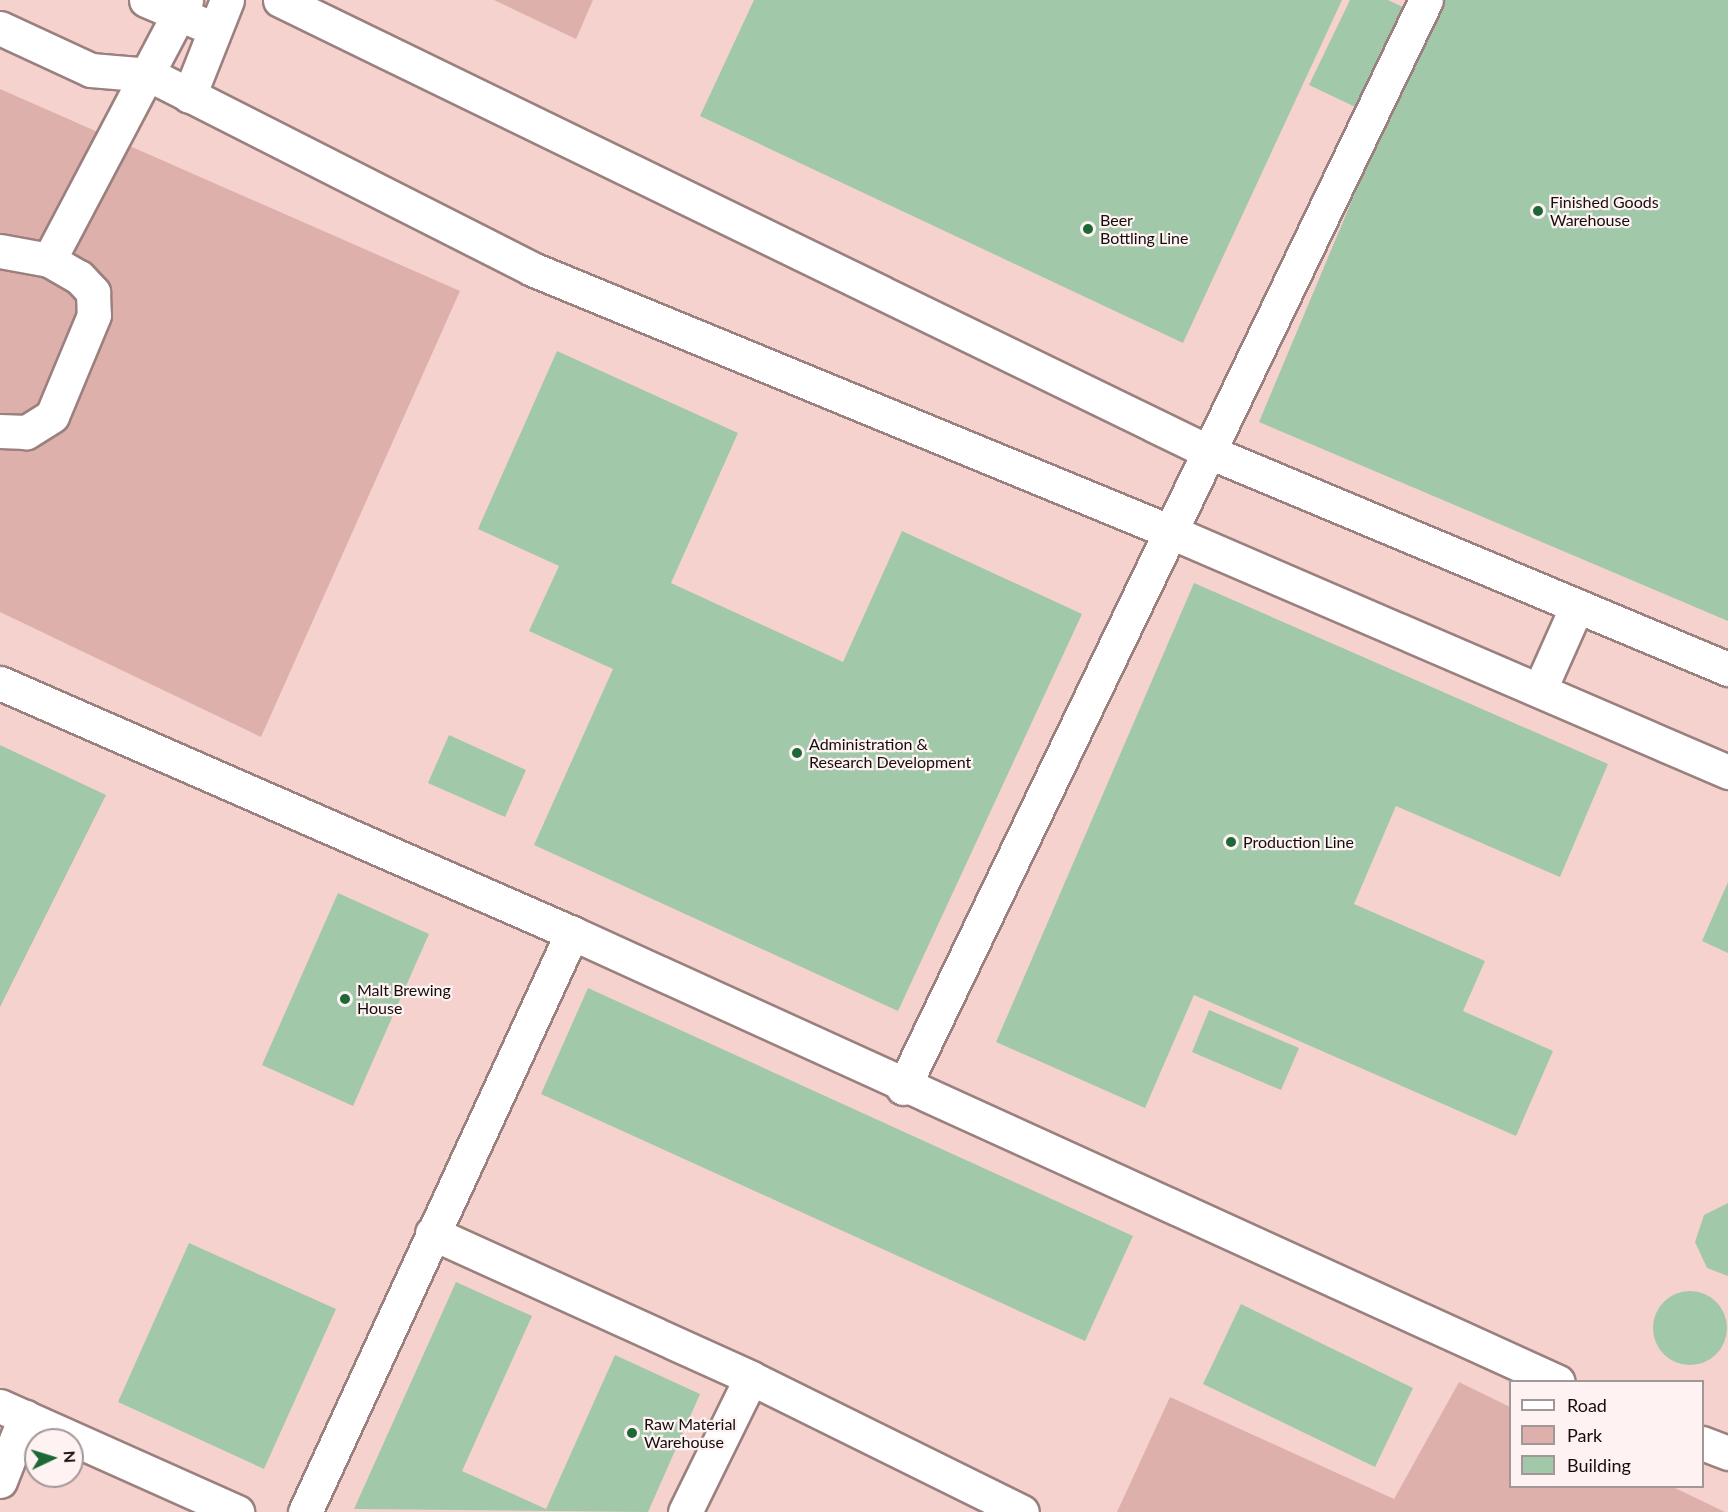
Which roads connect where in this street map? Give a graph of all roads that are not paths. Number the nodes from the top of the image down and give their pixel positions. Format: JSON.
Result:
{"nodes":[{"id":1,"x":146,"y":0,"type":"edge"},
{"id":2,"x":227,"y":0,"type":"edge"},
{"id":3,"x":279,"y":0,"type":"edge"},
{"id":4,"x":1426,"y":0,"type":"edge"},
{"id":5,"x":183,"y":7,"type":"edge"},
{"id":6,"x":0,"y":28,"type":"edge"},
{"id":7,"x":216,"y":30,"type":"junction"},
{"id":8,"x":150,"y":75,"type":"junction"},
{"id":9,"x":189,"y":96,"type":"junction"},
{"id":10,"x":0,"y":251,"type":"edge"},
{"id":11,"x":49,"y":260,"type":"junction"},
{"id":12,"x":0,"y":431,"type":"edge"},
{"id":13,"x":1207,"y":451,"type":"junction"},
{"id":14,"x":1171,"y":532,"type":"junction"},
{"id":15,"x":1577,"y":606,"type":"junction"},
{"id":16,"x":1728,"y":669,"type":"edge"},
{"id":17,"x":0,"y":683,"type":"edge"},
{"id":18,"x":1540,"y":689,"type":"junction"},
{"id":19,"x":1728,"y":772,"type":"edge"},
{"id":20,"x":572,"y":933,"type":"junction"},
{"id":21,"x":903,"y":1088,"type":"junction"},
{"id":22,"x":432,"y":1233,"type":"junction"},
{"id":23,"x":751,"y":1378,"type":"junction"},
{"id":24,"x":1554,"y":1380,"type":"edge"},
{"id":25,"x":13,"y":1412,"type":"edge"},
{"id":26,"x":1704,"y":1444,"type":"edge"},
{"id":27,"x":1728,"y":1454,"type":"edge"},
{"id":28,"x":0,"y":1481,"type":"edge"},
{"id":29,"x":237,"y":1512,"type":"edge"},
{"id":30,"x":305,"y":1512,"type":"edge"},
{"id":31,"x":686,"y":1512,"type":"edge"},
{"id":32,"x":1022,"y":1512,"type":"edge"}],
"edges":[{"from":1,"to":5,"type":"lane"},
{"from":2,"to":7,"type":"lane"},
{"from":3,"to":13,"type":"lane"},
{"from":4,"to":13,"type":"lane"},
{"from":5,"to":7,"type":"lane"},
{"from":5,"to":8,"type":"lane"},
{"from":6,"to":8,"type":"lane"},
{"from":7,"to":9,"type":"lane"},
{"from":8,"to":9,"type":"lane"},
{"from":8,"to":11,"type":"lane"},
{"from":9,"to":14,"type":"lane"},
{"from":10,"to":11,"type":"lane"},
{"from":11,"to":12,"type":"lane"},
{"from":13,"to":14,"type":"lane"},
{"from":13,"to":15,"type":"lane"},
{"from":14,"to":18,"type":"lane"},
{"from":14,"to":21,"type":"lane"},
{"from":15,"to":16,"type":"lane"},
{"from":15,"to":18,"type":"lane"},
{"from":17,"to":20,"type":"lane"},
{"from":18,"to":19,"type":"lane"},
{"from":20,"to":21,"type":"lane"},
{"from":20,"to":22,"type":"lane"},
{"from":21,"to":24,"type":"lane"},
{"from":22,"to":23,"type":"lane"},
{"from":22,"to":30,"type":"lane"},
{"from":23,"to":31,"type":"lane"},
{"from":23,"to":32,"type":"lane"},
{"from":25,"to":28,"type":"lane"},
{"from":25,"to":29,"type":"lane"},
{"from":26,"to":27,"type":"lane"}]}
